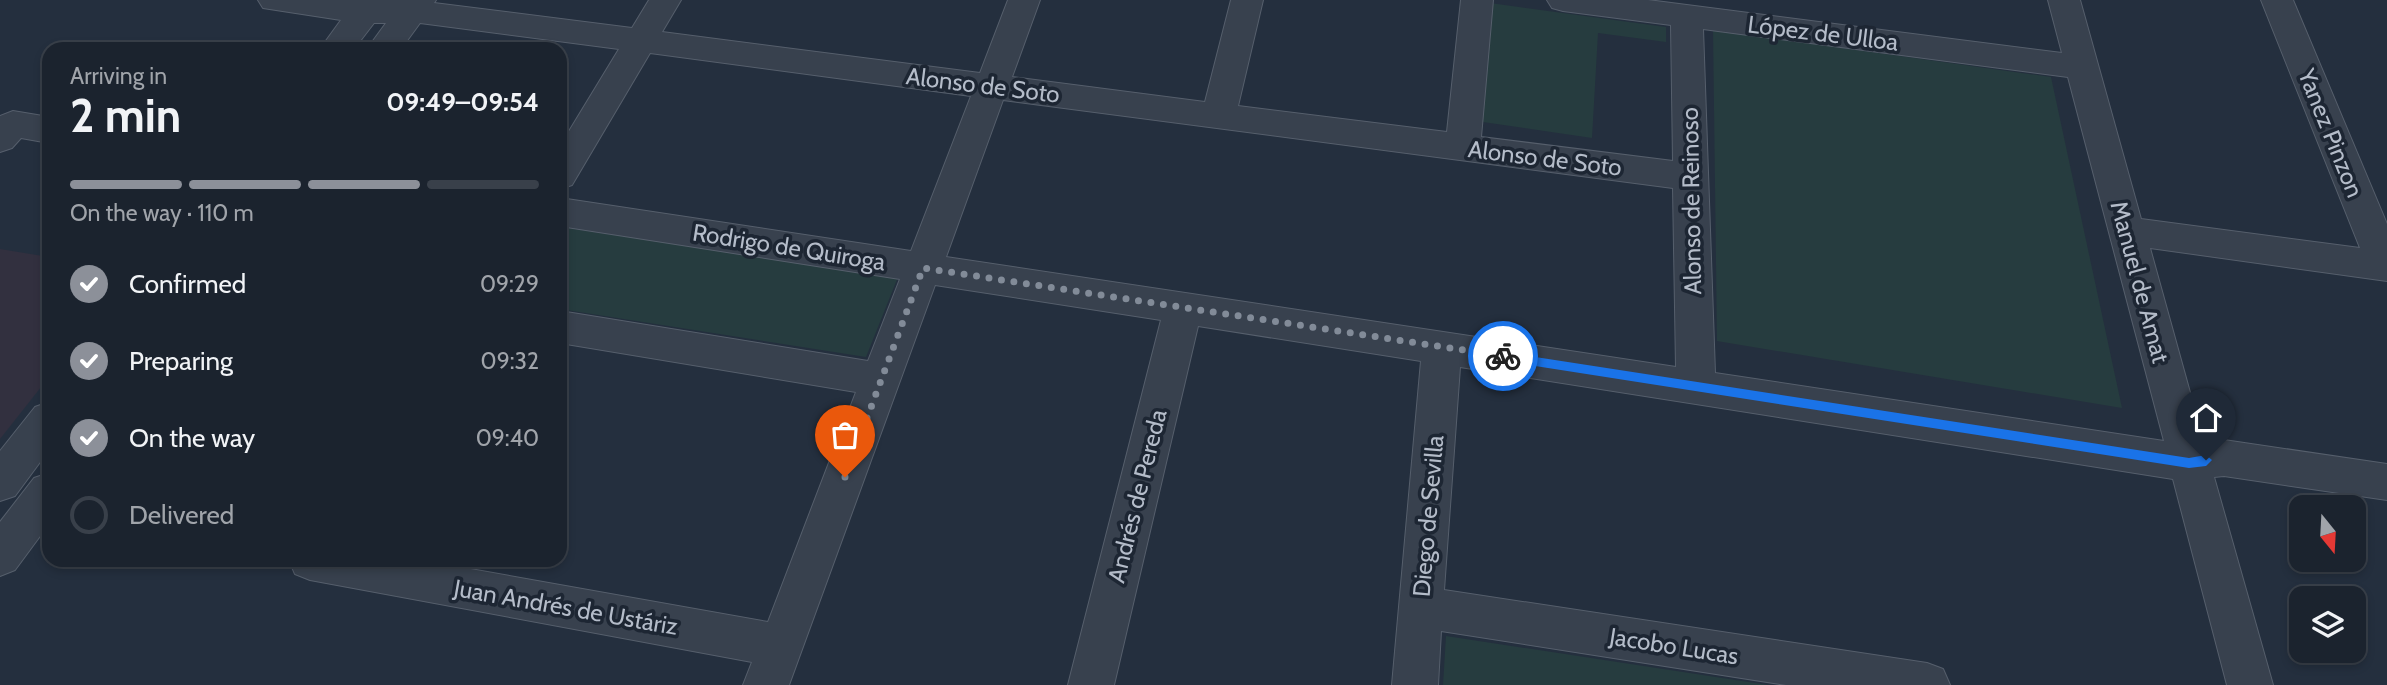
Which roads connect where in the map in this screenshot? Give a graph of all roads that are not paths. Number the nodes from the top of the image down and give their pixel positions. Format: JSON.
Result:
{"nodes":[{"id":1,"x":274,"y":0,"type":"edge"},
{"id":2,"x":665,"y":0,"type":"edge"},
{"id":3,"x":1024,"y":0,"type":"edge"},
{"id":4,"x":1247,"y":0,"type":"edge"},
{"id":5,"x":1477,"y":0,"type":"edge"},
{"id":6,"x":1563,"y":0,"type":"edge"},
{"id":7,"x":2064,"y":0,"type":"edge"},
{"id":8,"x":2277,"y":0,"type":"edge"},
{"id":9,"x":416,"y":5,"type":"edge"},
{"id":10,"x":370,"y":6,"type":"edge"},
{"id":11,"x":1687,"y":16,"type":"junction"},
{"id":12,"x":641,"y":40,"type":"junction"},
{"id":13,"x":342,"y":42,"type":"edge"},
{"id":14,"x":388,"y":42,"type":"edge"},
{"id":15,"x":2082,"y":67,"type":"junction"},
{"id":16,"x":992,"y":86,"type":"junction"},
{"id":17,"x":1219,"y":115,"type":"junction"},
{"id":18,"x":42,"y":130,"type":"edge"},
{"id":19,"x":7,"y":131,"type":"edge"},
{"id":20,"x":1463,"y":147,"type":"junction"},
{"id":21,"x":567,"y":164,"type":"edge"},
{"id":22,"x":1691,"y":177,"type":"junction"},
{"id":23,"x":567,"y":213,"type":"edge"},
{"id":24,"x":2126,"y":231,"type":"junction"},
{"id":25,"x":2387,"y":266,"type":"edge"},
{"id":26,"x":923,"y":268,"type":"junction"},
{"id":27,"x":1182,"y":307,"type":"junction"},
{"id":28,"x":567,"y":328,"type":"edge"},
{"id":29,"x":1442,"y":347,"type":"junction"},
{"id":30,"x":881,"y":380,"type":"junction"},
{"id":31,"x":1696,"y":386,"type":"junction"},
{"id":32,"x":42,"y":428,"type":"edge"},
{"id":33,"x":2189,"y":463,"type":"junction"},
{"id":34,"x":0,"y":482,"type":"edge"},
{"id":35,"x":2387,"y":482,"type":"edge"},
{"id":36,"x":34,"y":503,"type":"edge"},
{"id":37,"x":0,"y":556,"type":"edge"},
{"id":38,"x":349,"y":567,"type":"edge"},
{"id":39,"x":1421,"y":607,"type":"junction"},
{"id":40,"x":774,"y":666,"type":"edge"},
{"id":41,"x":1091,"y":685,"type":"edge"},
{"id":42,"x":1415,"y":685,"type":"edge"},
{"id":43,"x":1927,"y":685,"type":"edge"},
{"id":44,"x":2250,"y":685,"type":"edge"}],
"edges":[{"from":1,"to":10,"type":"street","name":"Alonso de Soto"},
{"from":2,"to":12,"type":"street"},
{"from":3,"to":16,"type":"street"},
{"from":4,"to":17,"type":"street"},
{"from":5,"to":20,"type":"street"},
{"from":6,"to":11,"type":"street","name":"López de Ulloa"},
{"from":7,"to":15,"type":"street","name":"Manuel de Amat"},
{"from":8,"to":25,"type":"street","name":"Yanez Pinzon"},
{"from":9,"to":10,"type":"street","name":"Alonso de Soto"},
{"from":9,"to":12,"type":"street","name":"Alonso de Soto"},
{"from":9,"to":14,"type":"street"},
{"from":10,"to":13,"type":"street"},
{"from":11,"to":15,"type":"street","name":"López de Ulloa"},
{"from":11,"to":22,"type":"street","name":"Alonso de Reinoso"},
{"from":12,"to":16,"type":"street","name":"Alonso de Soto"},
{"from":12,"to":21,"type":"street"},
{"from":15,"to":24,"type":"street","name":"Manuel de Amat"},
{"from":16,"to":17,"type":"street","name":"Alonso de Soto"},
{"from":16,"to":26,"type":"street"},
{"from":17,"to":20,"type":"street","name":"Alonso de Soto"},
{"from":18,"to":19,"type":"street"},
{"from":20,"to":22,"type":"street","name":"Alonso de Soto"},
{"from":22,"to":31,"type":"street","name":"Alonso de Reinoso"},
{"from":23,"to":26,"type":"street","name":"Rodrigo de Quiroga"},
{"from":24,"to":25,"type":"street"},
{"from":24,"to":33,"type":"street","name":"Manuel de Amat"},
{"from":26,"to":27,"type":"street","name":"Rodrigo de Quiroga"},
{"from":26,"to":30,"type":"street"},
{"from":27,"to":29,"type":"street","name":"Rodrigo de Quiroga"},
{"from":27,"to":41,"type":"street","name":"Andrés de Pereda"},
{"from":28,"to":30,"type":"street"},
{"from":29,"to":31,"type":"street","name":"Rodrigo de Quiroga"},
{"from":29,"to":39,"type":"street","name":"Diego de Sevilla"},
{"from":30,"to":40,"type":"street"},
{"from":31,"to":33,"type":"street","name":"Rodrigo de Quiroga"},
{"from":32,"to":34,"type":"street"},
{"from":33,"to":35,"type":"street","name":"Rodrigo de Quiroga"},
{"from":33,"to":44,"type":"street","name":"Manuel de Amat"},
{"from":36,"to":37,"type":"street"},
{"from":38,"to":40,"type":"street","name":"Juan Andrés de Ustáriz"},
{"from":39,"to":42,"type":"street","name":"Diego de Sevilla"},
{"from":39,"to":43,"type":"street","name":"Jacobo Lucas"}]}
